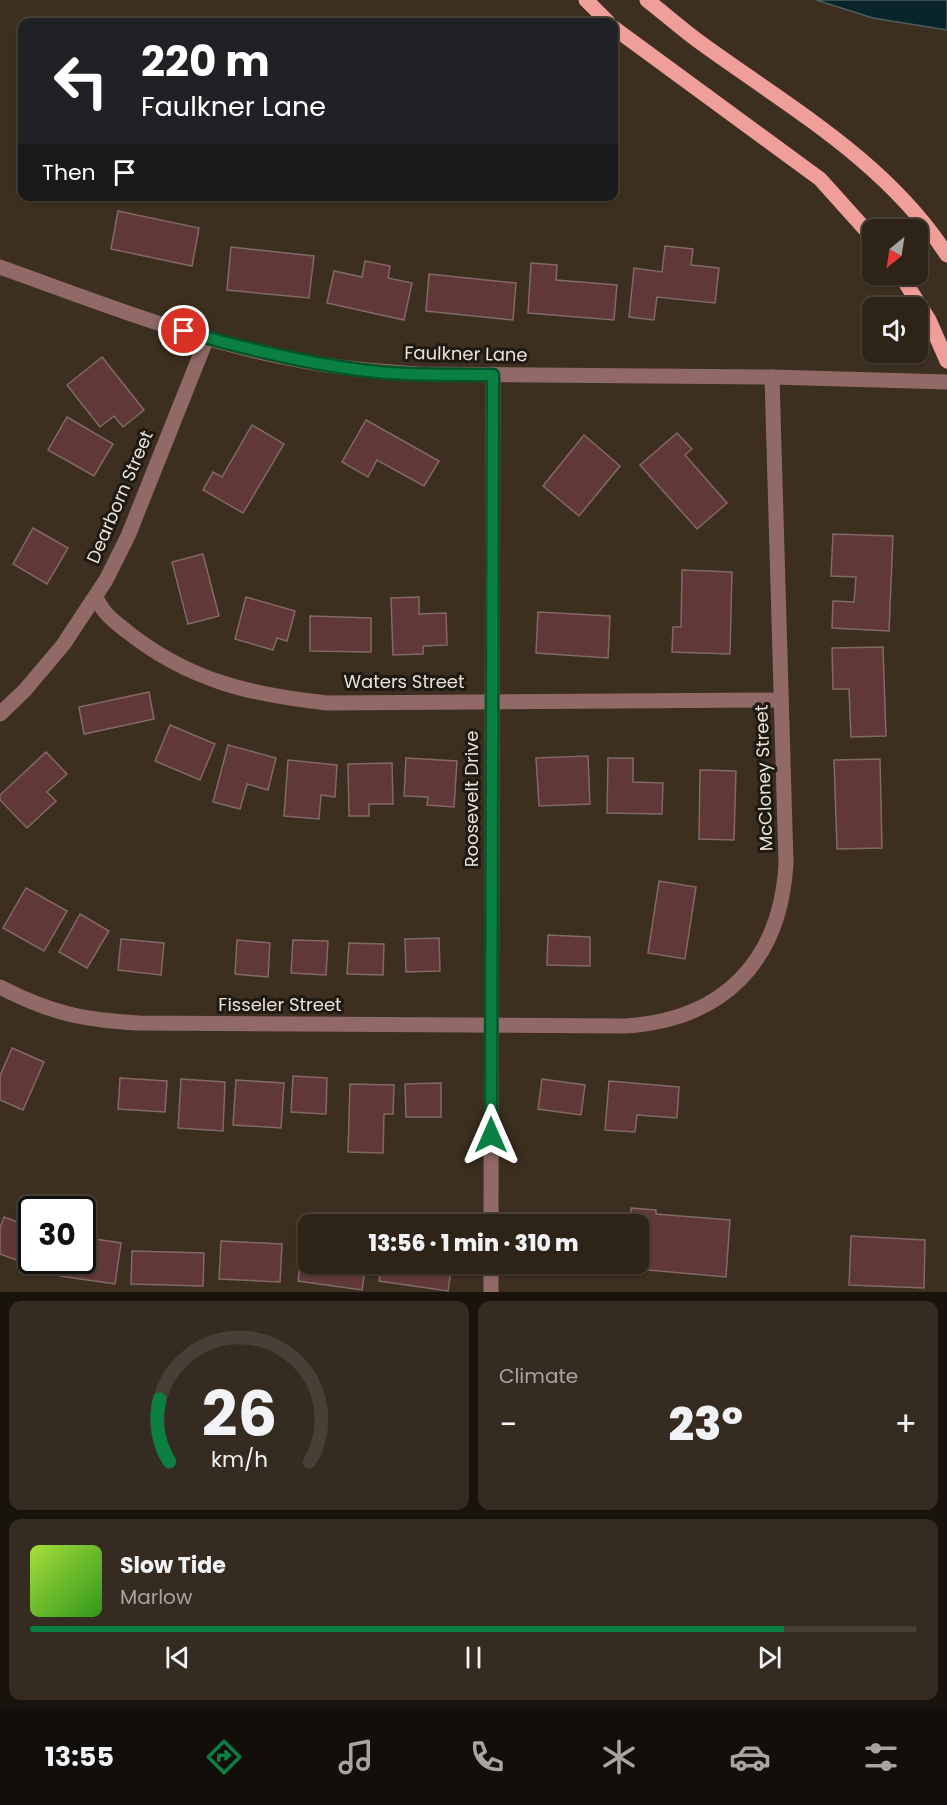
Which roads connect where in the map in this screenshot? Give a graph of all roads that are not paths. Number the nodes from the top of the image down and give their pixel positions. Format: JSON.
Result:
{"nodes":[{"id":1,"x":586,"y":0,"type":"edge"},
{"id":2,"x":647,"y":0,"type":"edge"},
{"id":3,"x":604,"y":18,"type":"edge"},
{"id":4,"x":618,"y":31,"type":"edge"},
{"id":5,"x":862,"y":226,"type":"edge"},
{"id":6,"x":947,"y":255,"type":"edge"},
{"id":7,"x":0,"y":267,"type":"edge"},
{"id":8,"x":907,"y":285,"type":"edge"},
{"id":9,"x":207,"y":338,"type":"junction"},
{"id":10,"x":947,"y":361,"type":"edge"},
{"id":11,"x":493,"y":375,"type":"junction"},
{"id":12,"x":772,"y":377,"type":"junction"},
{"id":13,"x":947,"y":382,"type":"edge"},
{"id":14,"x":96,"y":597,"type":"junction"},
{"id":15,"x":781,"y":700,"type":"junction"},
{"id":16,"x":492,"y":701,"type":"junction"},
{"id":17,"x":0,"y":714,"type":"edge"},
{"id":18,"x":0,"y":987,"type":"edge"},
{"id":19,"x":491,"y":1024,"type":"junction"},
{"id":20,"x":565,"y":1025,"type":"joint"},
{"id":21,"x":491,"y":1214,"type":"edge"},
{"id":22,"x":491,"y":1274,"type":"edge"},
{"id":23,"x":490,"y":1292,"type":"edge"}],
"edges":[{"from":1,"to":3,"type":"main road"},
{"from":2,"to":6,"type":"main road"},
{"from":4,"to":5,"type":"main road"},
{"from":7,"to":9,"type":"street","name":"Faulkner Lane"},
{"from":8,"to":10,"type":"main road"},
{"from":9,"to":11,"type":"street","name":"Faulkner Lane"},
{"from":9,"to":14,"type":"street","name":"Dearborn Street"},
{"from":11,"to":12,"type":"street","name":"Faulkner Lane"},
{"from":11,"to":16,"type":"street","name":"Roosevelt Drive"},
{"from":12,"to":13,"type":"street","name":"Faulkner Lane"},
{"from":12,"to":15,"type":"street","name":"McCloney Street"},
{"from":14,"to":16,"type":"street","name":"Waters Street"},
{"from":14,"to":17,"type":"street","name":"Dearborn Street"},
{"from":15,"to":16,"type":"street","name":"Waters Street"},
{"from":15,"to":20,"type":"street","name":"McCloney Street"},
{"from":16,"to":19,"type":"street","name":"Roosevelt Drive"},
{"from":18,"to":19,"type":"street","name":"Fisseler Street"},
{"from":19,"to":20,"type":"street","name":"Fisseler Street"},
{"from":19,"to":21,"type":"street","name":"Roosevelt Drive"},
{"from":22,"to":23,"type":"street"}]}
